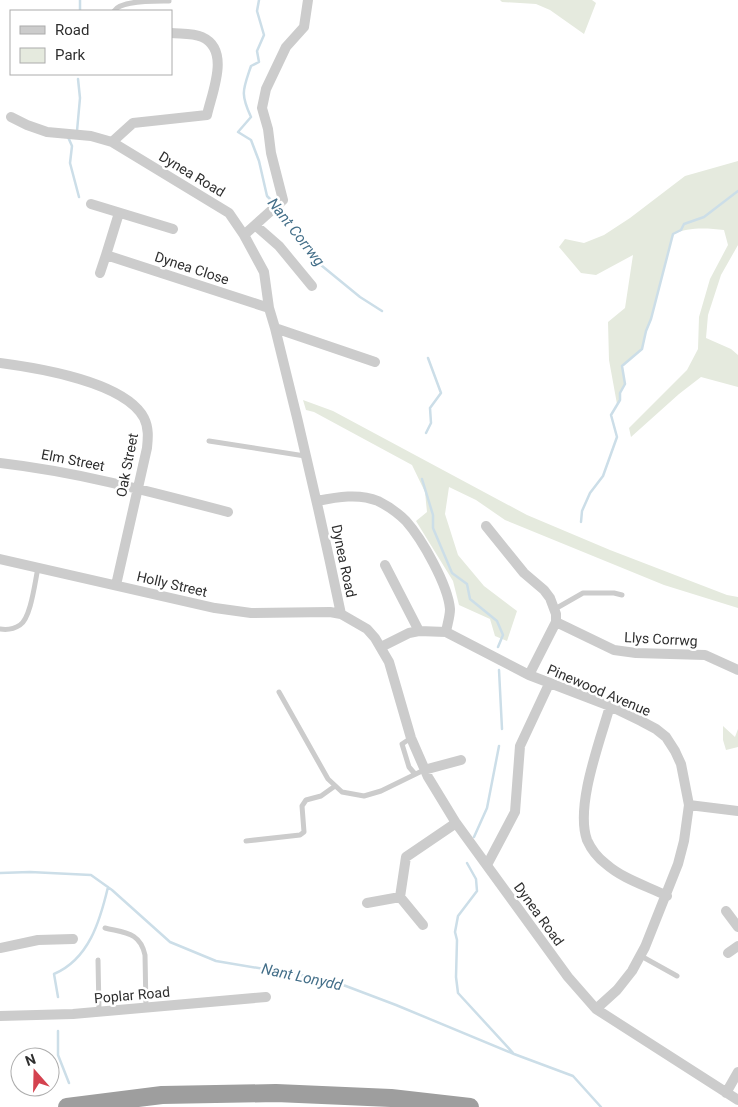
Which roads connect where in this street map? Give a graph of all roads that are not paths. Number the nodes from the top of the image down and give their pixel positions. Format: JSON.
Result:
{"nodes":[{"id":1,"x":308,"y":0,"type":"edge"},
{"id":2,"x":169,"y":1,"type":"edge"},
{"id":3,"x":115,"y":10,"type":"edge"},
{"id":4,"x":172,"y":33,"type":"edge"},
{"id":5,"x":11,"y":117,"type":"dead end"},
{"id":6,"x":112,"y":142,"type":"junction"},
{"id":7,"x":91,"y":204,"type":"dead end"},
{"id":8,"x":119,"y":213,"type":"junction"},
{"id":9,"x":255,"y":225,"type":"junction"},
{"id":10,"x":173,"y":229,"type":"dead end"},
{"id":11,"x":244,"y":235,"type":"junction"},
{"id":12,"x":106,"y":255,"type":"junction"},
{"id":13,"x":100,"y":273,"type":"dead end"},
{"id":14,"x":312,"y":286,"type":"dead end"},
{"id":15,"x":269,"y":308,"type":"junction"},
{"id":16,"x":275,"y":328,"type":"junction"},
{"id":17,"x":375,"y":362,"type":"dead end"},
{"id":18,"x":0,"y":363,"type":"edge"},
{"id":19,"x":209,"y":441,"type":"dead end"},
{"id":20,"x":305,"y":456,"type":"junction"},
{"id":21,"x":0,"y":463,"type":"edge"},
{"id":22,"x":137,"y":488,"type":"junction"},
{"id":23,"x":317,"y":500,"type":"junction"},
{"id":24,"x":228,"y":512,"type":"dead end"},
{"id":25,"x":486,"y":526,"type":"dead end"},
{"id":26,"x":0,"y":559,"type":"edge"},
{"id":27,"x":385,"y":565,"type":"dead end"},
{"id":28,"x":38,"y":567,"type":"junction"},
{"id":29,"x":116,"y":585,"type":"junction"},
{"id":30,"x":622,"y":596,"type":"dead end"},
{"id":31,"x":555,"y":609,"type":"junction"},
{"id":32,"x":341,"y":614,"type":"junction"},
{"id":33,"x":556,"y":622,"type":"junction"},
{"id":34,"x":0,"y":629,"type":"edge"},
{"id":35,"x":419,"y":631,"type":"junction"},
{"id":36,"x":446,"y":632,"type":"junction"},
{"id":37,"x":381,"y":647,"type":"junction"},
{"id":38,"x":738,"y":670,"type":"edge"},
{"id":39,"x":529,"y":676,"type":"junction"},
{"id":40,"x":549,"y":684,"type":"junction"},
{"id":41,"x":279,"y":692,"type":"dead end"},
{"id":42,"x":610,"y":706,"type":"junction"},
{"id":43,"x":461,"y":760,"type":"dead end"},
{"id":44,"x":420,"y":772,"type":"junction"},
{"id":45,"x":335,"y":786,"type":"junction"},
{"id":46,"x":689,"y":805,"type":"junction"},
{"id":47,"x":738,"y":811,"type":"edge"},
{"id":48,"x":456,"y":823,"type":"junction"},
{"id":49,"x":246,"y":841,"type":"dead end"},
{"id":50,"x":487,"y":865,"type":"junction"},
{"id":51,"x":667,"y":896,"type":"junction"},
{"id":52,"x":400,"y":897,"type":"junction"},
{"id":53,"x":367,"y":903,"type":"dead end"},
{"id":54,"x":726,"y":911,"type":"dead end"},
{"id":55,"x":423,"y":925,"type":"dead end"},
{"id":56,"x":738,"y":927,"type":"edge"},
{"id":57,"x":105,"y":928,"type":"dead end"},
{"id":58,"x":72,"y":939,"type":"dead end"},
{"id":59,"x":738,"y":946,"type":"edge"},
{"id":60,"x":0,"y":948,"type":"edge"},
{"id":61,"x":728,"y":953,"type":"dead end"},
{"id":62,"x":641,"y":956,"type":"junction"},
{"id":63,"x":98,"y":960,"type":"dead end"},
{"id":64,"x":678,"y":976,"type":"dead end"},
{"id":65,"x":266,"y":997,"type":"dead end"},
{"id":66,"x":146,"y":1008,"type":"junction"},
{"id":67,"x":596,"y":1009,"type":"junction"},
{"id":68,"x":99,"y":1012,"type":"junction"},
{"id":69,"x":0,"y":1016,"type":"edge"},
{"id":70,"x":738,"y":1072,"type":"edge"},
{"id":71,"x":726,"y":1093,"type":"junction"},
{"id":72,"x":738,"y":1100,"type":"edge"},
{"id":73,"x":66,"y":1107,"type":"edge"},
{"id":74,"x":470,"y":1107,"type":"edge"}],
"edges":[{"from":1,"to":9,"type":"street"},
{"from":2,"to":3,"type":"lane"},
{"from":4,"to":6,"type":"street"},
{"from":5,"to":6,"type":"street","name":"Dynea Road"},
{"from":6,"to":11,"type":"street","name":"Dynea Road"},
{"from":7,"to":8,"type":"street"},
{"from":8,"to":10,"type":"street"},
{"from":8,"to":12,"type":"street"},
{"from":9,"to":11,"type":"street"},
{"from":9,"to":14,"type":"street"},
{"from":11,"to":15,"type":"street","name":"Dynea Road"},
{"from":12,"to":13,"type":"street"},
{"from":12,"to":15,"type":"street","name":"Dynea Close"},
{"from":15,"to":16,"type":"street","name":"Dynea Road"},
{"from":16,"to":17,"type":"street"},
{"from":16,"to":20,"type":"street","name":"Dynea Road"},
{"from":18,"to":22,"type":"street","name":"Oak Street"},
{"from":19,"to":20,"type":"lane"},
{"from":20,"to":23,"type":"street","name":"Dynea Road"},
{"from":21,"to":22,"type":"street","name":"Elm Street"},
{"from":22,"to":24,"type":"street","name":"Elm Street"},
{"from":22,"to":29,"type":"street","name":"Oak Street"},
{"from":23,"to":32,"type":"street","name":"Dynea Road"},
{"from":23,"to":36,"type":"street"},
{"from":25,"to":31,"type":"street"},
{"from":26,"to":28,"type":"street","name":"Holly Street"},
{"from":27,"to":35,"type":"street"},
{"from":28,"to":29,"type":"street","name":"Holly Street"},
{"from":28,"to":34,"type":"lane"},
{"from":29,"to":32,"type":"street","name":"Holly Street"},
{"from":30,"to":31,"type":"lane"},
{"from":31,"to":33,"type":"street"},
{"from":32,"to":37,"type":"street","name":"Dynea Road"},
{"from":33,"to":38,"type":"street","name":"Llys Corrwg"},
{"from":33,"to":39,"type":"street"},
{"from":35,"to":36,"type":"street","name":"Pinewood Avenue"},
{"from":35,"to":37,"type":"street","name":"Pinewood Avenue"},
{"from":36,"to":39,"type":"street","name":"Pinewood Avenue"},
{"from":37,"to":44,"type":"street","name":"Dynea Road"},
{"from":39,"to":40,"type":"street","name":"Pinewood Avenue"},
{"from":40,"to":42,"type":"street","name":"Pinewood Avenue"},
{"from":40,"to":50,"type":"street"},
{"from":41,"to":45,"type":"lane"},
{"from":42,"to":46,"type":"street","name":"Pinewood Avenue"},
{"from":42,"to":51,"type":"street"},
{"from":43,"to":44,"type":"street"},
{"from":44,"to":45,"type":"lane"},
{"from":44,"to":48,"type":"street","name":"Dynea Road"},
{"from":45,"to":49,"type":"lane"},
{"from":46,"to":47,"type":"street"},
{"from":46,"to":51,"type":"street","name":"Pinewood Avenue"},
{"from":48,"to":50,"type":"street","name":"Dynea Road"},
{"from":48,"to":52,"type":"street"},
{"from":50,"to":67,"type":"street","name":"Dynea Road"},
{"from":51,"to":62,"type":"street","name":"Pinewood Avenue"},
{"from":52,"to":53,"type":"street"},
{"from":52,"to":55,"type":"street"},
{"from":54,"to":56,"type":"street"},
{"from":57,"to":66,"type":"lane"},
{"from":58,"to":60,"type":"street"},
{"from":59,"to":61,"type":"street"},
{"from":62,"to":64,"type":"lane"},
{"from":62,"to":67,"type":"street","name":"Pinewood Avenue"},
{"from":63,"to":68,"type":"lane"},
{"from":65,"to":66,"type":"street","name":"Poplar Road"},
{"from":66,"to":68,"type":"street","name":"Poplar Road"},
{"from":67,"to":71,"type":"street","name":"Dynea Road"},
{"from":68,"to":69,"type":"street","name":"Poplar Road"},
{"from":70,"to":71,"type":"street"},
{"from":71,"to":72,"type":"street","name":"Dynea Road"},
{"from":73,"to":74,"type":"highway"}]}
